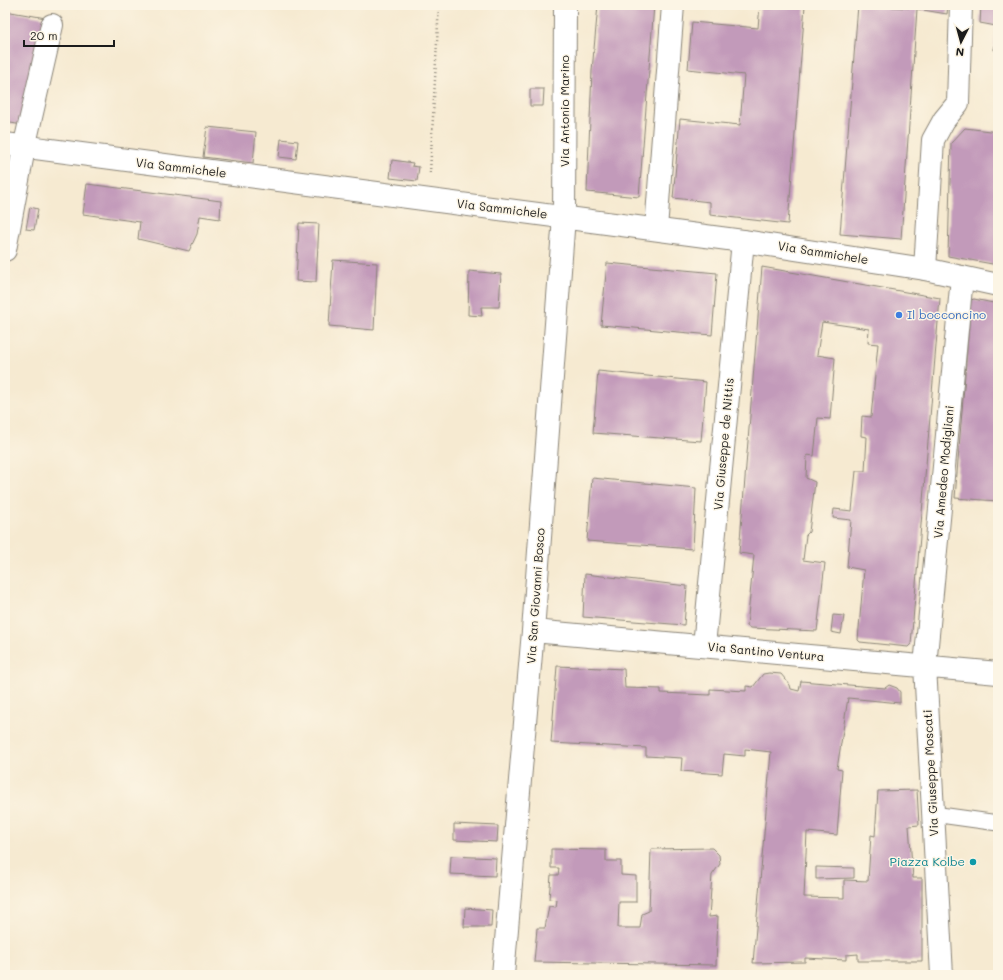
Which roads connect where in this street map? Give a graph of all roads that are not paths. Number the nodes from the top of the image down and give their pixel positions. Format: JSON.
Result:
{"nodes":[{"id":1,"x":565,"y":5,"type":"edge"},
{"id":2,"x":673,"y":5,"type":"edge"},
{"id":3,"x":961,"y":5,"type":"edge"},
{"id":4,"x":52,"y":25,"type":"dead end"},
{"id":5,"x":14,"y":146,"type":"edge"},
{"id":6,"x":564,"y":217,"type":"junction"},
{"id":7,"x":656,"y":229,"type":"junction"},
{"id":8,"x":743,"y":241,"type":"junction"},
{"id":9,"x":5,"y":250,"type":"edge"},
{"id":10,"x":925,"y":270,"type":"junction"},
{"id":11,"x":962,"y":277,"type":"junction"},
{"id":12,"x":998,"y":285,"type":"edge"},
{"id":13,"x":533,"y":631,"type":"junction"},
{"id":14,"x":704,"y":646,"type":"junction"},
{"id":15,"x":925,"y":666,"type":"junction"},
{"id":16,"x":998,"y":673,"type":"edge"},
{"id":17,"x":933,"y":814,"type":"junction"},
{"id":18,"x":998,"y":823,"type":"edge"},
{"id":19,"x":503,"y":975,"type":"edge"},
{"id":20,"x":942,"y":975,"type":"edge"}],
"edges":[{"from":1,"to":6,"type":"street","name":"Via Antonio Marino"},
{"from":2,"to":7,"type":"street"},
{"from":3,"to":10,"type":"street"},
{"from":4,"to":5,"type":"street"},
{"from":5,"to":6,"type":"street","name":"Via Sammichele"},
{"from":5,"to":9,"type":"street"},
{"from":6,"to":7,"type":"street","name":"Via Sammichele"},
{"from":6,"to":13,"type":"street","name":"Via San Giovanni Bosco"},
{"from":7,"to":8,"type":"street","name":"Via Sammichele"},
{"from":8,"to":10,"type":"street","name":"Via Sammichele"},
{"from":8,"to":14,"type":"street","name":"Via Giuseppe de Nittis"},
{"from":10,"to":11,"type":"street","name":"Via Sammichele"},
{"from":11,"to":12,"type":"street","name":"Via Sammichele"},
{"from":11,"to":15,"type":"street","name":"Via Amedeo Modigliani"},
{"from":13,"to":14,"type":"street","name":"Via Santino Ventura"},
{"from":13,"to":19,"type":"street","name":"Via San Giovanni Bosco"},
{"from":14,"to":15,"type":"street","name":"Via Santino Ventura"},
{"from":15,"to":16,"type":"street","name":"Via Santino Ventura"},
{"from":15,"to":17,"type":"street","name":"Via Giuseppe Moscati"},
{"from":17,"to":18,"type":"lane"},
{"from":17,"to":20,"type":"street","name":"Via Giuseppe Moscati"}]}
